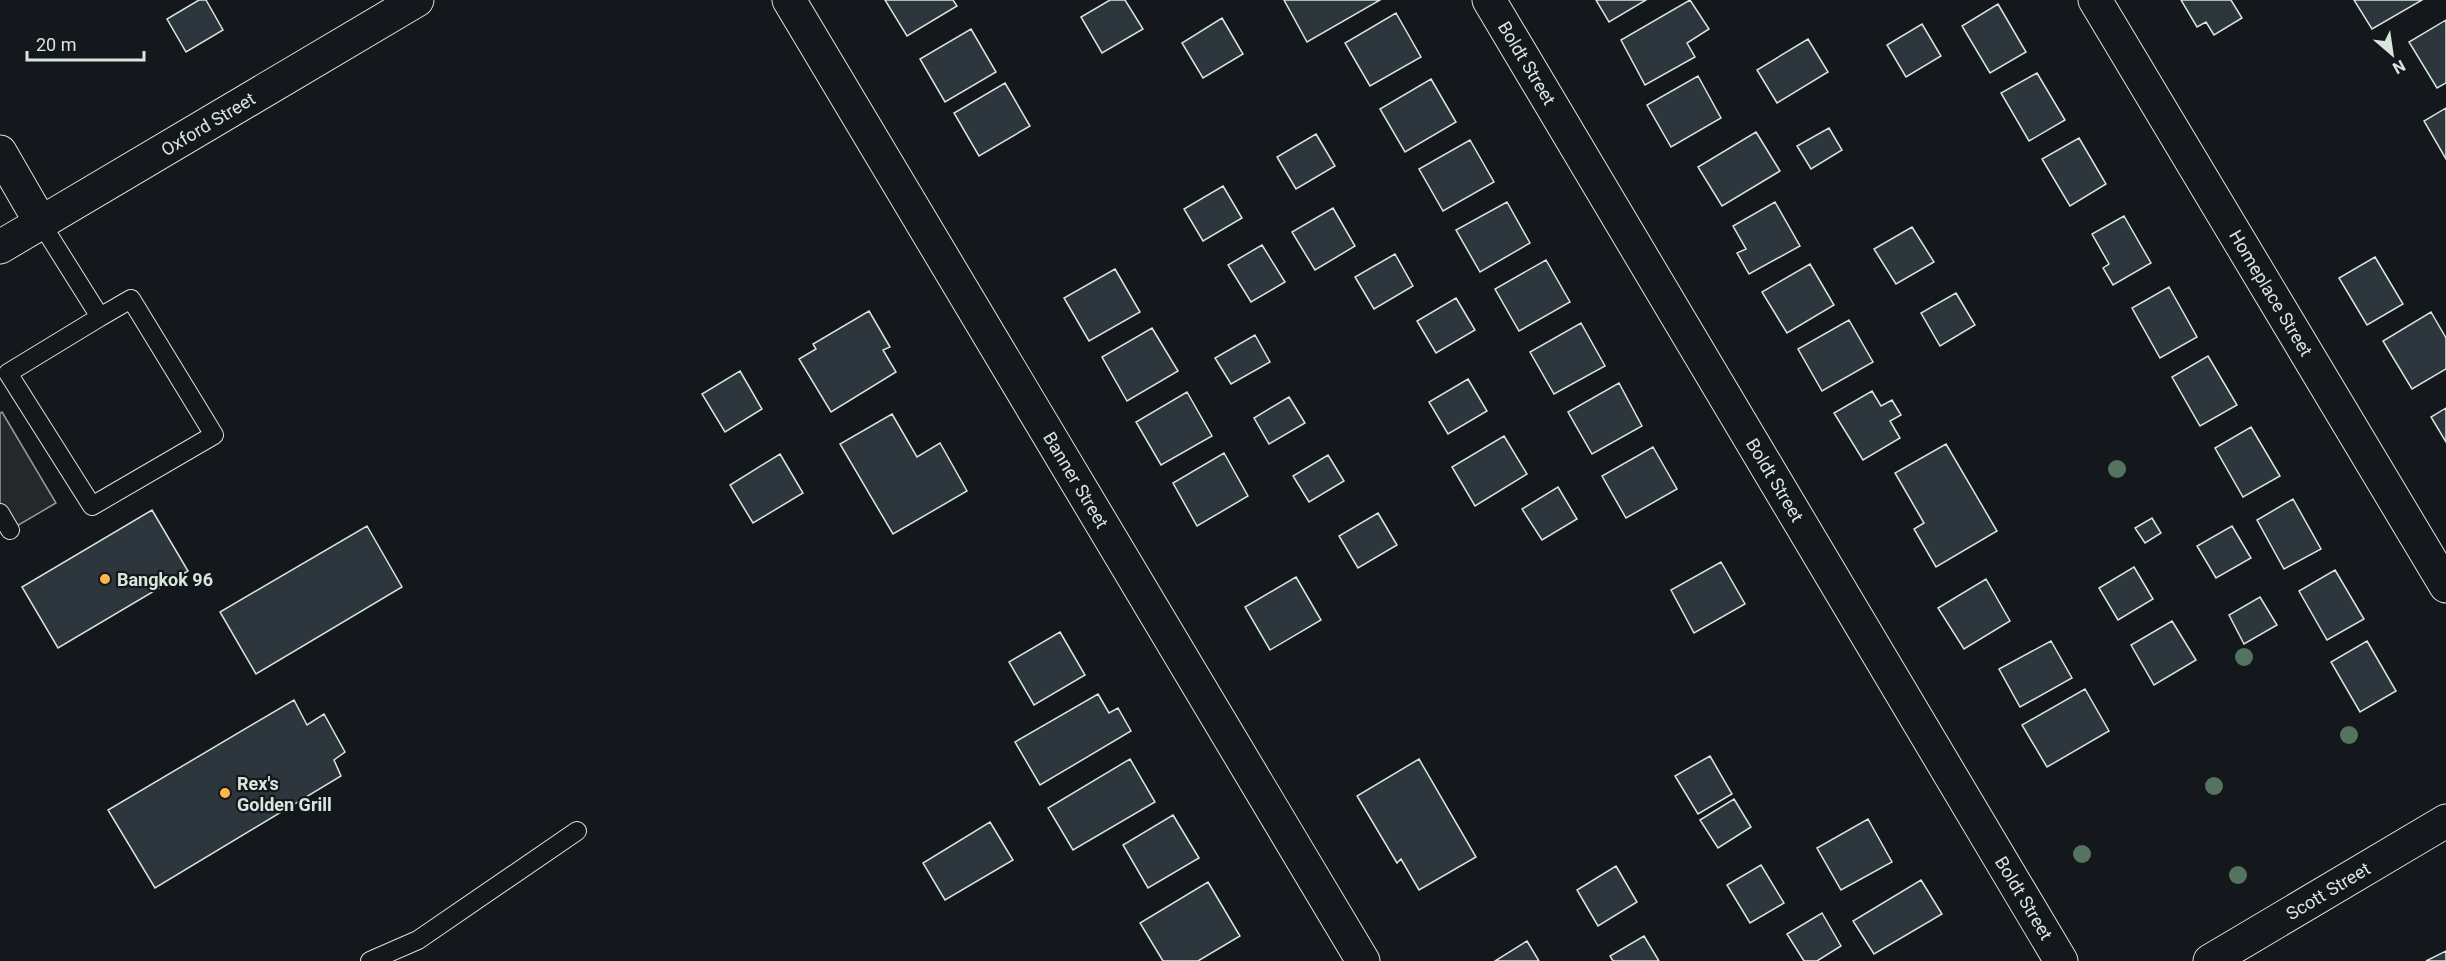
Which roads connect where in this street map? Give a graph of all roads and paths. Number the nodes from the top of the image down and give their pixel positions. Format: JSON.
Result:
{"nodes":[{"id":1,"x":417,"y":0,"type":"edge"},
{"id":2,"x":789,"y":0,"type":"edge"},
{"id":3,"x":1490,"y":0,"type":"edge"},
{"id":4,"x":2095,"y":0,"type":"edge"},
{"id":5,"x":0,"y":152,"type":"edge"},
{"id":6,"x":41,"y":223,"type":"junction"},
{"id":7,"x":0,"y":248,"type":"edge"},
{"id":8,"x":100,"y":317,"type":"junction"},
{"id":9,"x":0,"y":513,"type":"edge"},
{"id":10,"x":10,"y":530,"type":"dead end"},
{"id":11,"x":2446,"y":586,"type":"edge"},
{"id":12,"x":2446,"y":821,"type":"edge"},
{"id":13,"x":577,"y":831,"type":"dead end"},
{"id":14,"x":370,"y":961,"type":"edge"},
{"id":15,"x":1363,"y":961,"type":"edge"},
{"id":16,"x":2061,"y":961,"type":"edge"},
{"id":17,"x":2210,"y":961,"type":"edge"}],
"edges":[{"from":1,"to":6,"type":"street","name":"Oxford Street"},
{"from":2,"to":15,"type":"street","name":"Banner Street"},
{"from":3,"to":16,"type":"street","name":"Boldt Street"},
{"from":4,"to":11,"type":"street","name":"Homeplace Street"},
{"from":5,"to":6,"type":"street"},
{"from":6,"to":7,"type":"street","name":"Oxford Street"},
{"from":6,"to":8,"type":"lane"},
{"from":8,"to":8,"type":"lane"},
{"from":9,"to":10,"type":"lane"},
{"from":12,"to":17,"type":"street","name":"Scott Street"},
{"from":13,"to":14,"type":"lane"}]}
